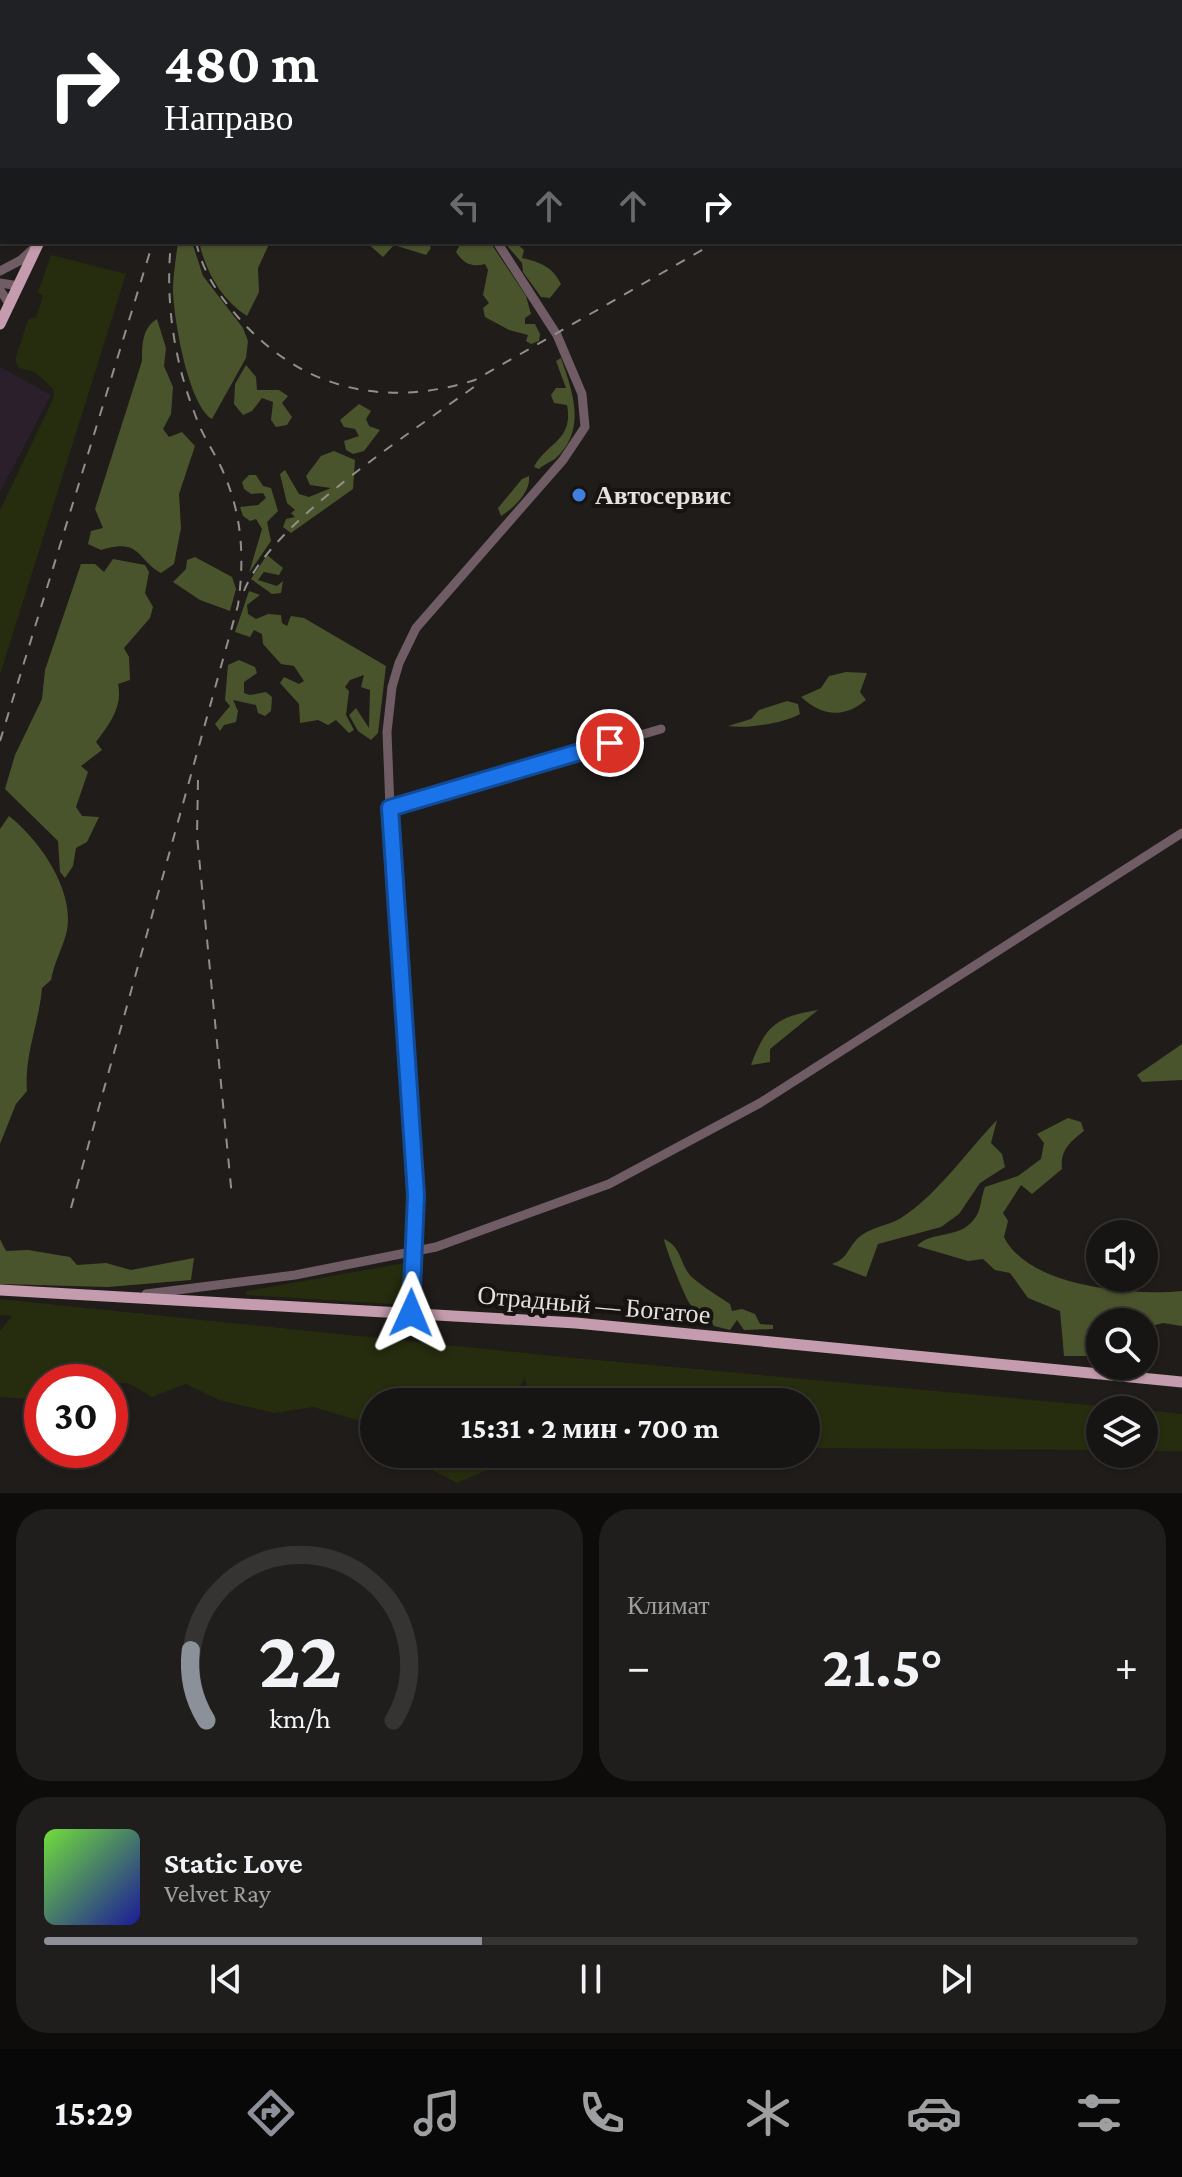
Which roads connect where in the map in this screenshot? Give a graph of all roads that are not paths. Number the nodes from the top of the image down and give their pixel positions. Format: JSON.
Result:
{"nodes":[{"id":1,"x":37,"y":244,"type":"edge"},
{"id":2,"x":38,"y":244,"type":"edge"},
{"id":3,"x":498,"y":244,"type":"edge"},
{"id":4,"x":0,"y":271,"type":"edge"},
{"id":5,"x":0,"y":283,"type":"edge"},
{"id":6,"x":19,"y":286,"type":"junction"},
{"id":7,"x":0,"y":290,"type":"edge"},
{"id":8,"x":10,"y":305,"type":"junction"},
{"id":9,"x":0,"y":324,"type":"edge"},
{"id":10,"x":661,"y":729,"type":"dead end"},
{"id":11,"x":390,"y":808,"type":"junction"},
{"id":12,"x":1182,"y":833,"type":"edge"},
{"id":13,"x":415,"y":1252,"type":"junction"},
{"id":14,"x":0,"y":1290,"type":"edge"},
{"id":15,"x":122,"y":1296,"type":"junction"},
{"id":16,"x":411,"y":1313,"type":"junction"},
{"id":17,"x":1182,"y":1382,"type":"edge"}],
"edges":[{"from":1,"to":4,"type":"street"},
{"from":2,"to":6,"type":"main road"},
{"from":3,"to":11,"type":"street"},
{"from":5,"to":6,"type":"street"},
{"from":6,"to":8,"type":"main road"},
{"from":7,"to":8,"type":"street"},
{"from":8,"to":9,"type":"main road"},
{"from":10,"to":11,"type":"street"},
{"from":11,"to":13,"type":"street"},
{"from":12,"to":13,"type":"street"},
{"from":13,"to":15,"type":"street"},
{"from":13,"to":16,"type":"street"},
{"from":14,"to":15,"type":"main road","name":"Отрадный — Богатое"},
{"from":15,"to":16,"type":"main road","name":"Отрадный — Богатое"},
{"from":16,"to":17,"type":"main road","name":"Отрадный — Богатое"}]}
